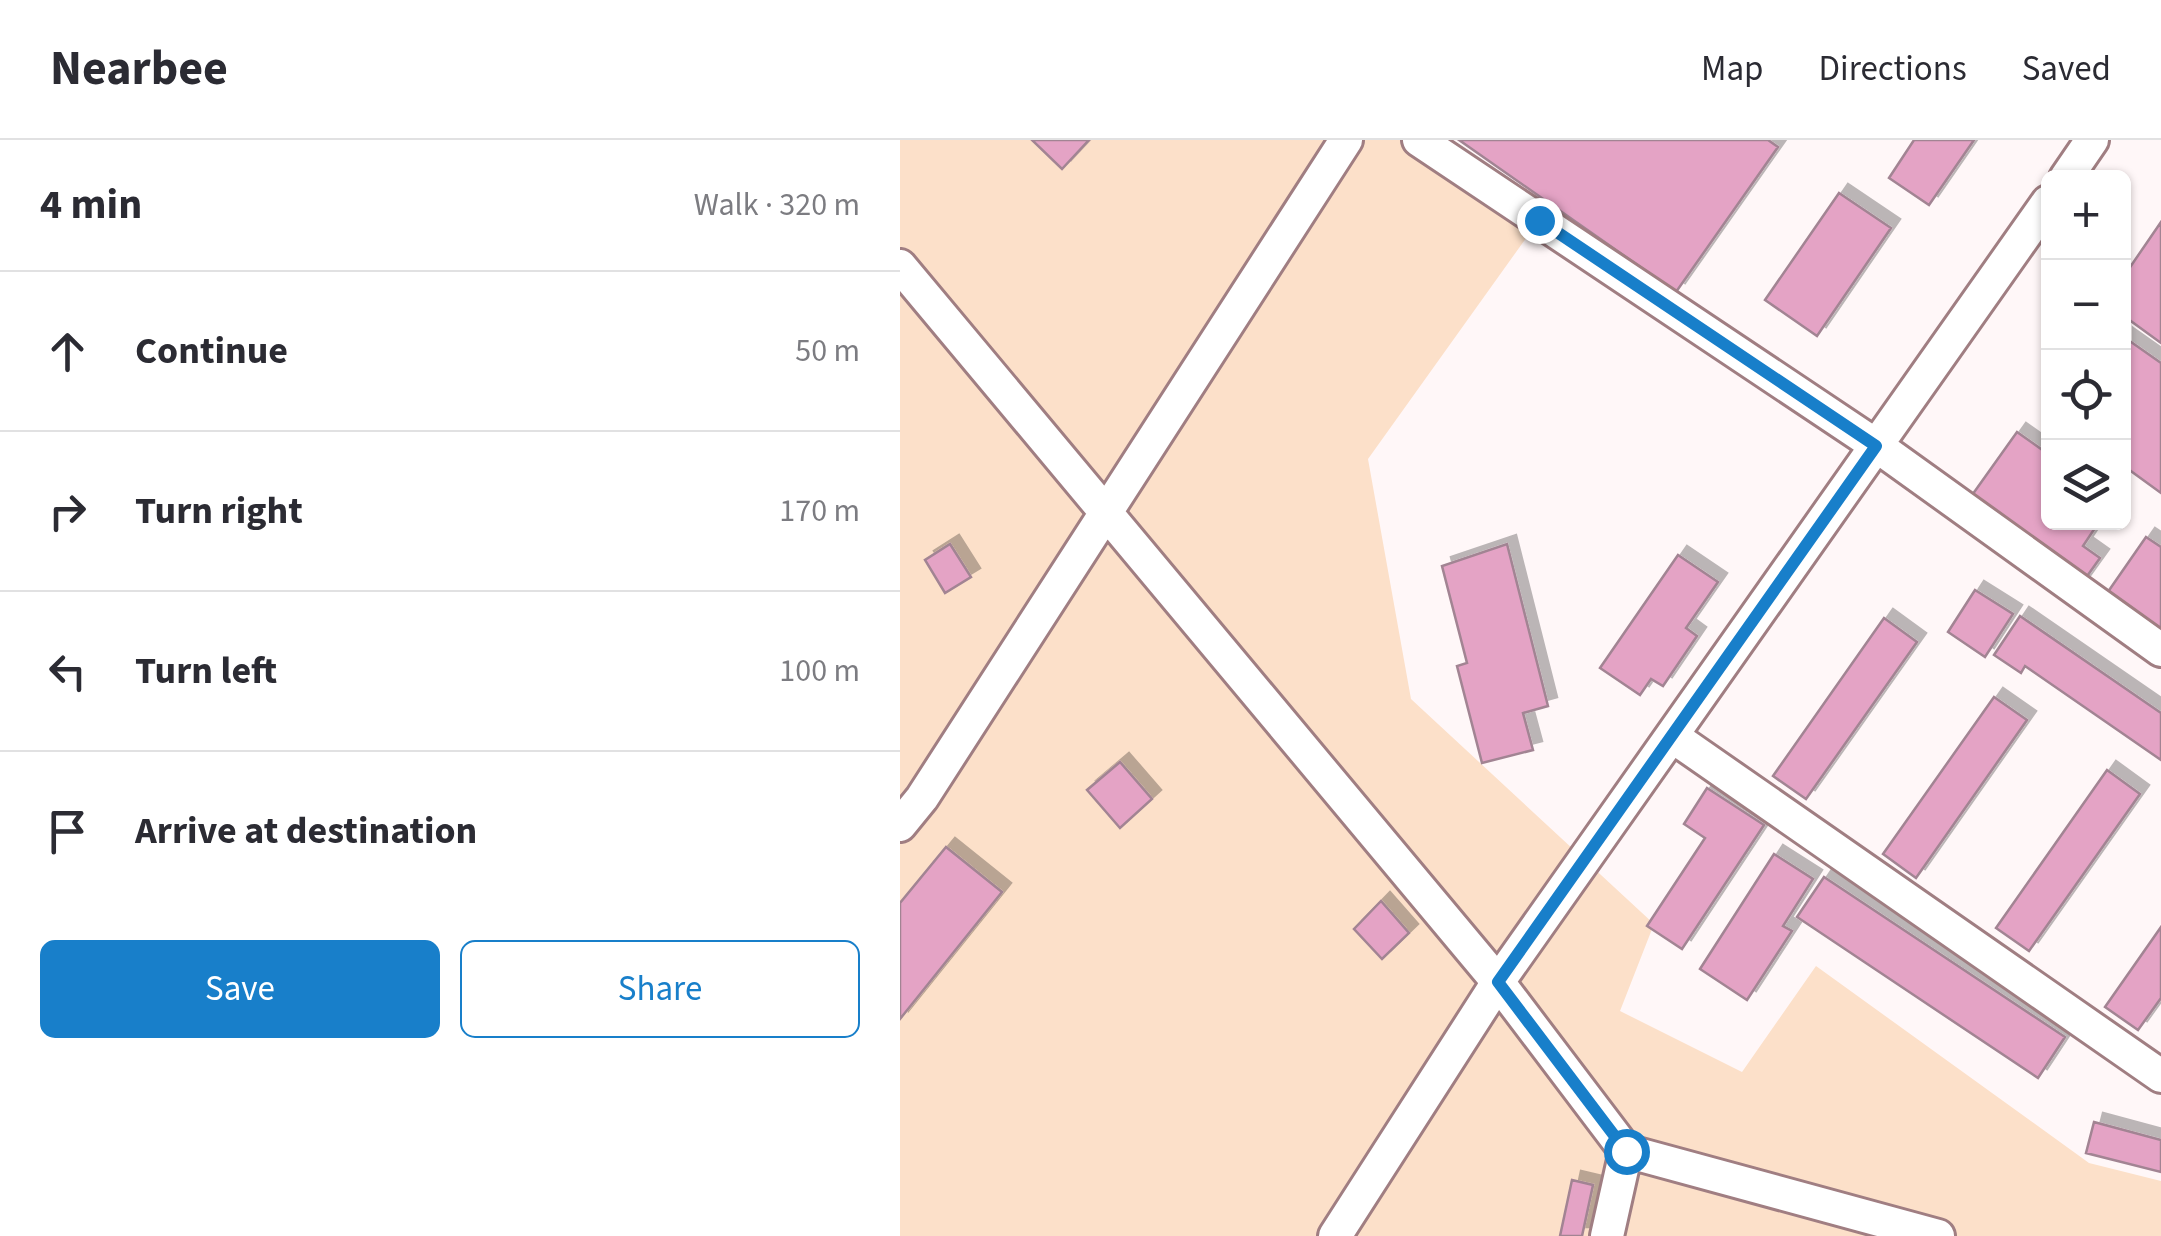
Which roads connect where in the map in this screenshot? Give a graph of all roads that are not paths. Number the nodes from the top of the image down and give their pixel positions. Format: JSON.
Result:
{"nodes":[{"id":1,"x":1346,"y":140,"type":"edge"},
{"id":2,"x":1419,"y":140,"type":"edge"},
{"id":3,"x":2092,"y":140,"type":"edge"},
{"id":4,"x":2071,"y":170,"type":"edge"},
{"id":5,"x":2041,"y":212,"type":"edge"},
{"id":6,"x":900,"y":266,"type":"edge"},
{"id":7,"x":1876,"y":446,"type":"junction"},
{"id":8,"x":1108,"y":512,"type":"junction"},
{"id":9,"x":2161,"y":650,"type":"edge"},
{"id":10,"x":1672,"y":736,"type":"junction"},
{"id":11,"x":900,"y":825,"type":"edge"},
{"id":12,"x":1498,"y":982,"type":"junction"},
{"id":13,"x":2161,"y":1076,"type":"edge"},
{"id":14,"x":1626,"y":1151,"type":"junction"},
{"id":15,"x":1335,"y":1236,"type":"edge"},
{"id":16,"x":1606,"y":1236,"type":"edge"},
{"id":17,"x":1938,"y":1236,"type":"edge"}],
"edges":[{"from":1,"to":8,"type":"lane"},
{"from":2,"to":7,"type":"lane"},
{"from":3,"to":4,"type":"lane"},
{"from":5,"to":7,"type":"lane"},
{"from":6,"to":8,"type":"lane"},
{"from":7,"to":9,"type":"lane"},
{"from":7,"to":10,"type":"lane"},
{"from":8,"to":11,"type":"lane"},
{"from":8,"to":12,"type":"lane"},
{"from":10,"to":12,"type":"lane"},
{"from":10,"to":13,"type":"lane"},
{"from":12,"to":14,"type":"lane"},
{"from":12,"to":15,"type":"lane"},
{"from":14,"to":16,"type":"lane"},
{"from":14,"to":17,"type":"lane"}]}
